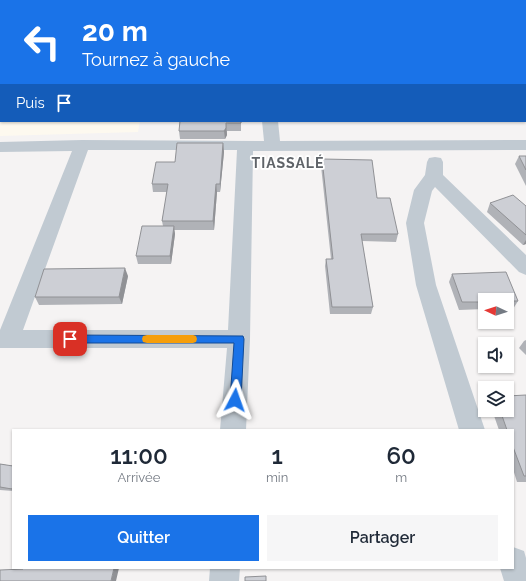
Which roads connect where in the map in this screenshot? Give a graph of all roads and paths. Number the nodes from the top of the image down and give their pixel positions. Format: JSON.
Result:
{"nodes":[{"id":1,"x":270,"y":122,"type":"edge"},
{"id":2,"x":82,"y":145,"type":"junction"},
{"id":3,"x":245,"y":145,"type":"junction"},
{"id":4,"x":272,"y":145,"type":"junction"},
{"id":5,"x":526,"y":145,"type":"edge"},
{"id":6,"x":0,"y":147,"type":"edge"},
{"id":7,"x":436,"y":147,"type":"junction"},
{"id":8,"x":434,"y":176,"type":"junction"},
{"id":9,"x":526,"y":267,"type":"edge"},
{"id":10,"x":4,"y":339,"type":"edge"},
{"id":11,"x":239,"y":339,"type":"junction"},
{"id":12,"x":234,"y":429,"type":"edge"},
{"id":13,"x":472,"y":429,"type":"edge"},
{"id":14,"x":514,"y":565,"type":"edge"},
{"id":15,"x":225,"y":569,"type":"edge"},
{"id":16,"x":224,"y":581,"type":"edge"},
{"id":17,"x":519,"y":581,"type":"edge"}],
"edges":[{"from":1,"to":4,"type":"street"},
{"from":2,"to":3,"type":"street"},
{"from":2,"to":6,"type":"street"},
{"from":2,"to":10,"type":"street"},
{"from":3,"to":4,"type":"street"},
{"from":3,"to":11,"type":"street"},
{"from":4,"to":7,"type":"street"},
{"from":5,"to":7,"type":"street"},
{"from":7,"to":8,"type":"street"},
{"from":8,"to":9,"type":"street"},
{"from":8,"to":13,"type":"street"},
{"from":10,"to":11,"type":"street"},
{"from":11,"to":12,"type":"street"},
{"from":14,"to":17,"type":"street"},
{"from":15,"to":16,"type":"street"}]}
